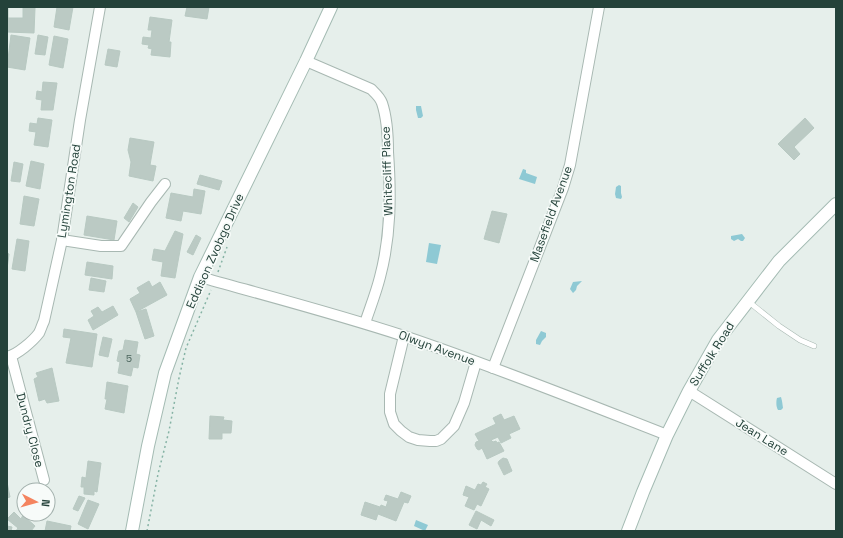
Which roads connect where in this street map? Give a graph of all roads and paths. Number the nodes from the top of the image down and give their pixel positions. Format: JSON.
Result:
{"nodes":[{"id":1,"x":100,"y":7,"type":"edge"},
{"id":2,"x":331,"y":7,"type":"edge"},
{"id":3,"x":599,"y":7,"type":"edge"},
{"id":4,"x":306,"y":61,"type":"junction"},
{"id":5,"x":164,"y":184,"type":"dead end"},
{"id":6,"x":836,"y":204,"type":"edge"},
{"id":7,"x":62,"y":240,"type":"junction"},
{"id":8,"x":200,"y":277,"type":"junction"},
{"id":9,"x":215,"y":281,"type":"junction"},
{"id":10,"x":748,"y":301,"type":"junction"},
{"id":11,"x":364,"y":323,"type":"junction"},
{"id":12,"x":404,"y":336,"type":"junction"},
{"id":13,"x":814,"y":346,"type":"dead end"},
{"id":14,"x":9,"y":356,"type":"edge"},
{"id":15,"x":476,"y":362,"type":"junction"},
{"id":16,"x":493,"y":368,"type":"junction"},
{"id":17,"x":689,"y":391,"type":"junction"},
{"id":18,"x":667,"y":435,"type":"junction"},
{"id":19,"x":44,"y":480,"type":"dead end"},
{"id":20,"x":836,"y":484,"type":"edge"},
{"id":21,"x":132,"y":531,"type":"edge"},
{"id":22,"x":146,"y":531,"type":"edge"},
{"id":23,"x":628,"y":531,"type":"edge"}],
"edges":[{"from":1,"to":7,"type":"street","name":"Lymington Road"},
{"from":2,"to":4,"type":"street","name":"Eddison Zvobgo Drive"},
{"from":3,"to":16,"type":"street","name":"Masefield Avenue"},
{"from":4,"to":8,"type":"street","name":"Eddison Zvobgo Drive"},
{"from":4,"to":11,"type":"street","name":"Whitecliff Place"},
{"from":5,"to":7,"type":"street"},
{"from":6,"to":10,"type":"street","name":"Suffolk Road"},
{"from":7,"to":14,"type":"street","name":"Lymington Road"},
{"from":8,"to":9,"type":"street","name":"Olwyn Avenue"},
{"from":8,"to":21,"type":"street","name":"Eddison Zvobgo Drive"},
{"from":9,"to":11,"type":"street","name":"Olwyn Avenue"},
{"from":9,"to":22,"type":"path"},
{"from":10,"to":13,"type":"lane"},
{"from":10,"to":17,"type":"street","name":"Suffolk Road"},
{"from":11,"to":12,"type":"street","name":"Olwyn Avenue"},
{"from":12,"to":15,"type":"street","name":"Olwyn Avenue"},
{"from":12,"to":15,"type":"street"},
{"from":14,"to":19,"type":"street","name":"Dundry Close"},
{"from":15,"to":16,"type":"street","name":"Olwyn Avenue"},
{"from":16,"to":18,"type":"street","name":"Olwyn Avenue"},
{"from":17,"to":18,"type":"street","name":"Suffolk Road"},
{"from":17,"to":20,"type":"street","name":"Jean Lane"},
{"from":18,"to":23,"type":"street","name":"Suffolk Road"}]}
